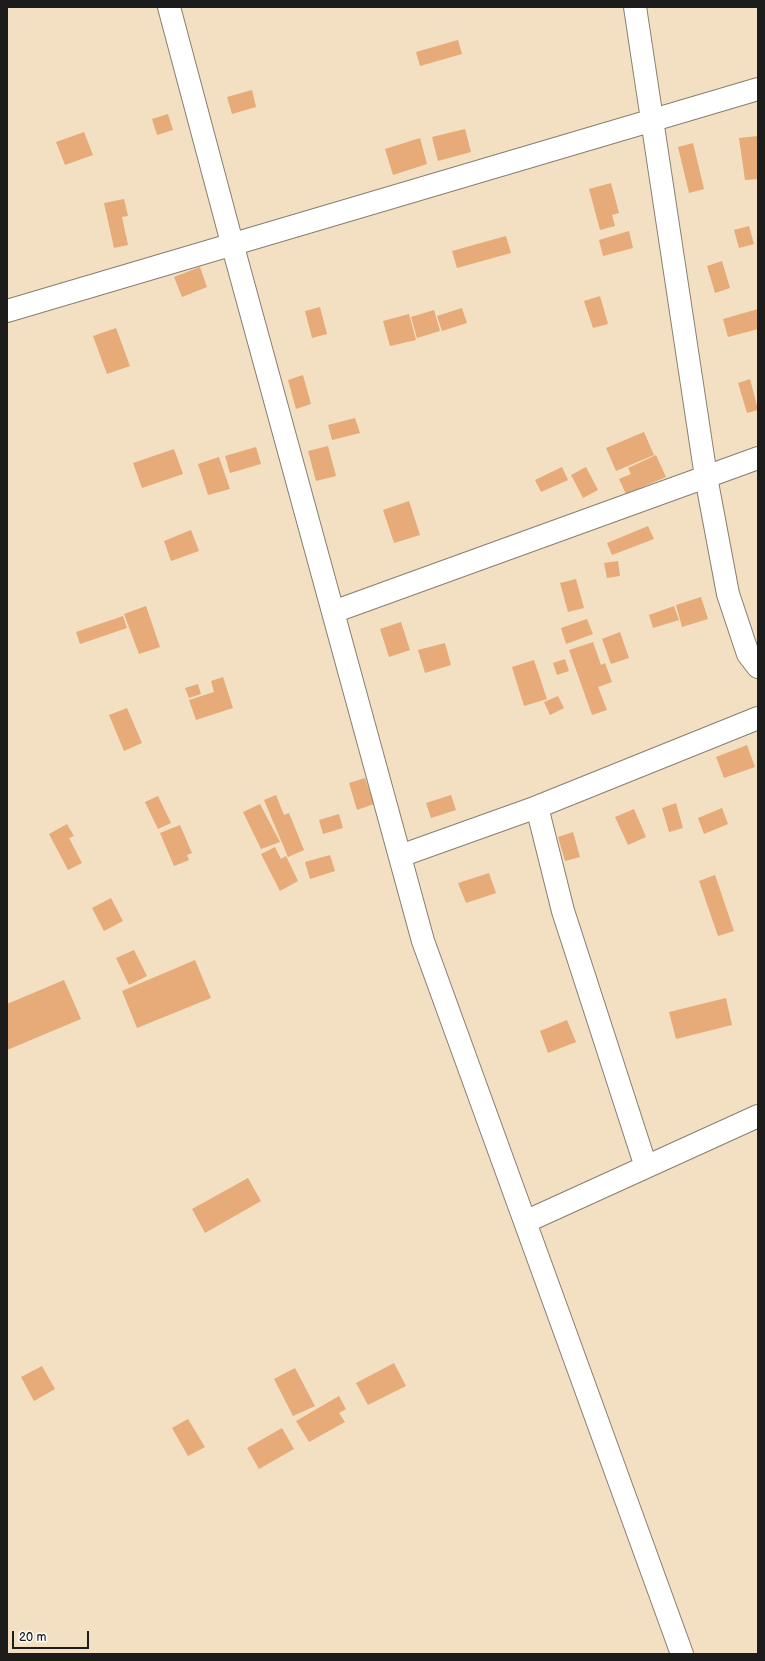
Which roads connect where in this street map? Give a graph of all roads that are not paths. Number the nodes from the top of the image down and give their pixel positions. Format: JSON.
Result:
{"nodes":[{"id":1,"x":169,"y":7,"type":"edge"},
{"id":2,"x":635,"y":7,"type":"edge"},
{"id":3,"x":758,"y":88,"type":"edge"},
{"id":4,"x":652,"y":120,"type":"junction"},
{"id":5,"x":232,"y":244,"type":"junction"},
{"id":6,"x":7,"y":311,"type":"edge"},
{"id":7,"x":758,"y":458,"type":"edge"},
{"id":8,"x":706,"y":477,"type":"junction"},
{"id":9,"x":333,"y":612,"type":"junction"},
{"id":10,"x":758,"y":667,"type":"edge"},
{"id":11,"x":758,"y":718,"type":"edge"},
{"id":12,"x":537,"y":807,"type":"junction"},
{"id":13,"x":400,"y":856,"type":"junction"},
{"id":14,"x":758,"y":1116,"type":"edge"},
{"id":15,"x":646,"y":1167,"type":"junction"},
{"id":16,"x":525,"y":1222,"type":"junction"},
{"id":17,"x":682,"y":1654,"type":"edge"}],
"edges":[{"from":1,"to":5,"type":"street"},
{"from":2,"to":4,"type":"street"},
{"from":3,"to":4,"type":"street"},
{"from":4,"to":5,"type":"street"},
{"from":4,"to":8,"type":"street"},
{"from":5,"to":6,"type":"street"},
{"from":5,"to":9,"type":"street"},
{"from":7,"to":8,"type":"street"},
{"from":8,"to":9,"type":"street"},
{"from":8,"to":10,"type":"street"},
{"from":9,"to":13,"type":"street"},
{"from":11,"to":12,"type":"street"},
{"from":12,"to":13,"type":"street"},
{"from":12,"to":15,"type":"street"},
{"from":13,"to":16,"type":"street"},
{"from":14,"to":15,"type":"street"},
{"from":15,"to":16,"type":"street"},
{"from":16,"to":17,"type":"street"}]}
